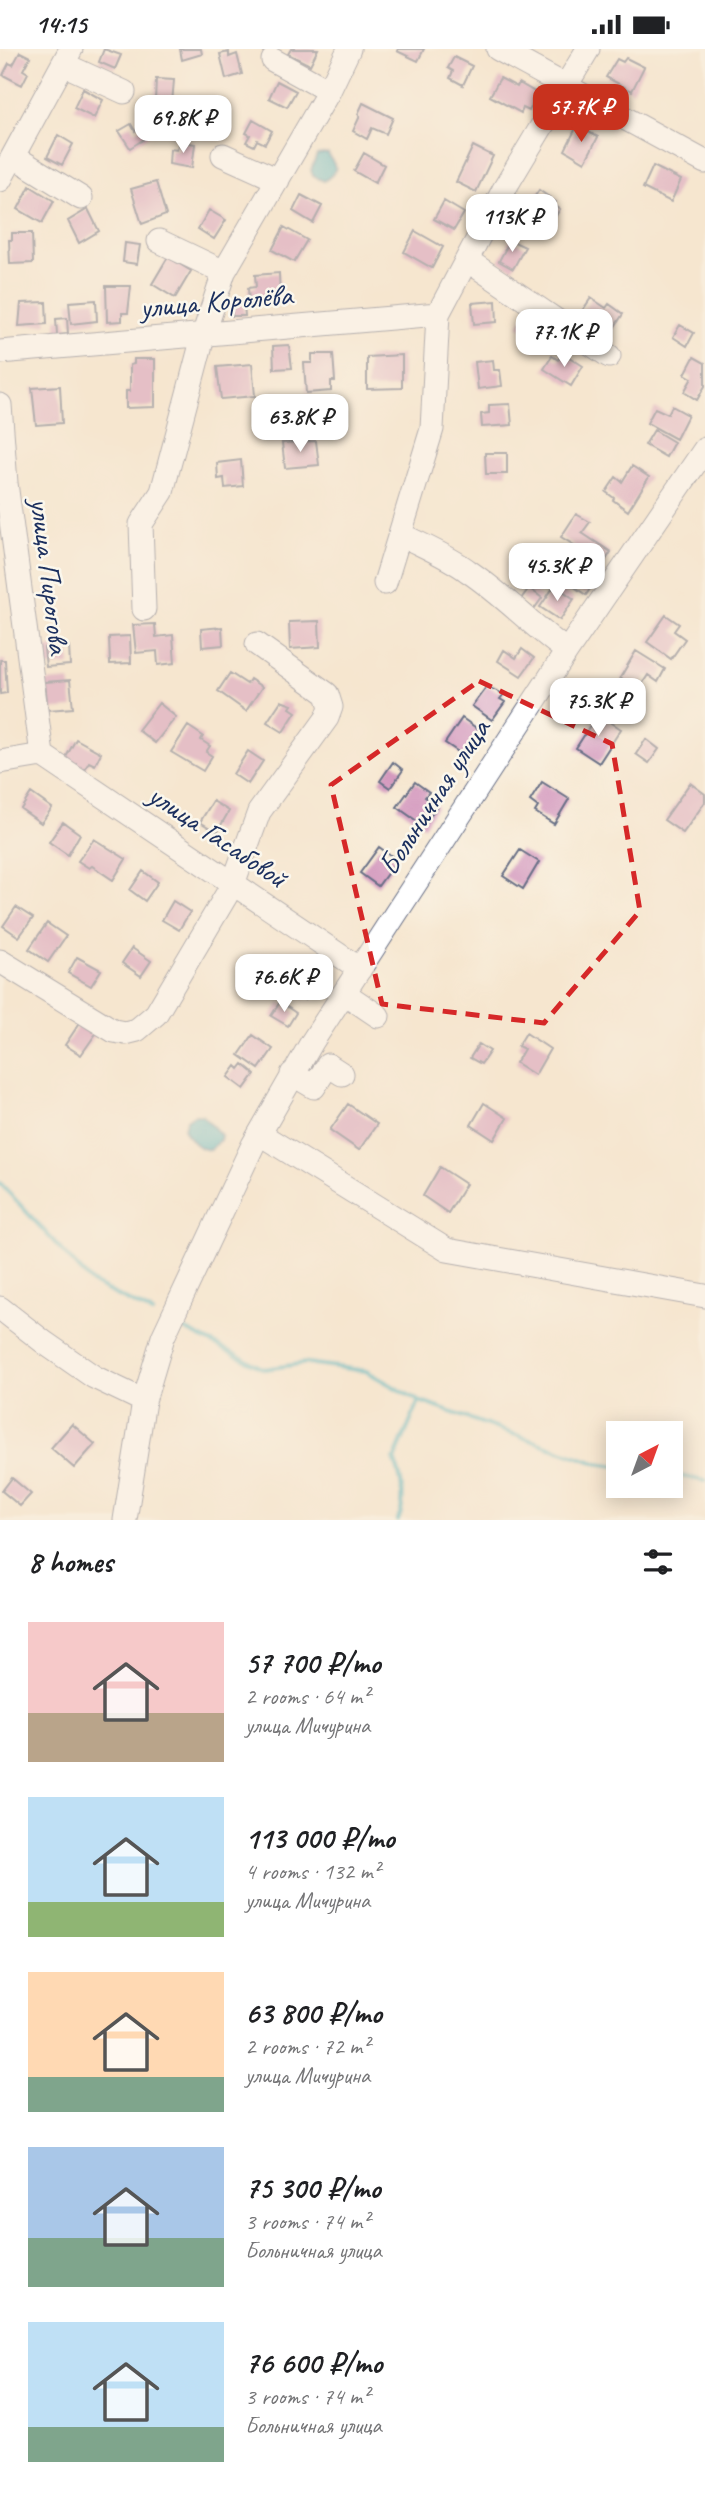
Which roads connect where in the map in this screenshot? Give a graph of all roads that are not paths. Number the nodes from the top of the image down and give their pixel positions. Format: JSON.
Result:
{"nodes":[{"id":1,"x":348,"y":49,"type":"edge"},
{"id":2,"x":498,"y":49,"type":"edge"},
{"id":3,"x":588,"y":49,"type":"edge"},
{"id":4,"x":67,"y":56,"type":"edge"},
{"id":5,"x":273,"y":60,"type":"dead end"},
{"id":6,"x":567,"y":86,"type":"junction"},
{"id":7,"x":329,"y":91,"type":"junction"},
{"id":8,"x":124,"y":92,"type":"dead end"},
{"id":9,"x":223,"y":155,"type":"dead end"},
{"id":10,"x":13,"y":156,"type":"junction"},
{"id":11,"x":705,"y":162,"type":"edge"},
{"id":12,"x":0,"y":180,"type":"edge"},
{"id":13,"x":278,"y":180,"type":"junction"},
{"id":14,"x":81,"y":198,"type":"dead end"},
{"id":15,"x":159,"y":241,"type":"dead end"},
{"id":16,"x":467,"y":260,"type":"junction"},
{"id":17,"x":224,"y":272,"type":"junction"},
{"id":18,"x":438,"y":314,"type":"junction"},
{"id":19,"x":204,"y":333,"type":"junction"},
{"id":20,"x":0,"y":352,"type":"edge"},
{"id":21,"x":609,"y":356,"type":"dead end"},
{"id":22,"x":0,"y":405,"type":"edge"},
{"id":23,"x":705,"y":449,"type":"edge"},
{"id":24,"x":3,"y":484,"type":"edge"},
{"id":25,"x":400,"y":534,"type":"junction"},
{"id":26,"x":386,"y":583,"type":"dead end"},
{"id":27,"x":144,"y":610,"type":"dead end"},
{"id":28,"x":257,"y":644,"type":"dead end"},
{"id":29,"x":566,"y":651,"type":"junction"},
{"id":30,"x":42,"y":755,"type":"junction"},
{"id":31,"x":0,"y":762,"type":"edge"},
{"id":32,"x":233,"y":884,"type":"junction"},
{"id":33,"x":0,"y":961,"type":"edge"},
{"id":34,"x":360,"y":969,"type":"junction"},
{"id":35,"x":344,"y":993,"type":"junction"},
{"id":36,"x":379,"y":1016,"type":"dead end"},
{"id":37,"x":292,"y":1074,"type":"junction"},
{"id":38,"x":342,"y":1074,"type":"dead end"},
{"id":39,"x":260,"y":1134,"type":"junction"},
{"id":40,"x":705,"y":1296,"type":"edge"},
{"id":41,"x":0,"y":1308,"type":"edge"},
{"id":42,"x":144,"y":1401,"type":"junction"},
{"id":43,"x":125,"y":1520,"type":"edge"}],
"edges":[{"from":1,"to":7,"type":"street"},
{"from":2,"to":6,"type":"street"},
{"from":3,"to":6,"type":"street"},
{"from":4,"to":8,"type":"street"},
{"from":4,"to":10,"type":"street"},
{"from":5,"to":7,"type":"street"},
{"from":6,"to":11,"type":"street"},
{"from":6,"to":16,"type":"street"},
{"from":7,"to":13,"type":"street"},
{"from":9,"to":13,"type":"street"},
{"from":10,"to":12,"type":"street"},
{"from":10,"to":14,"type":"street"},
{"from":13,"to":17,"type":"street"},
{"from":15,"to":17,"type":"street"},
{"from":16,"to":18,"type":"street"},
{"from":16,"to":21,"type":"street"},
{"from":17,"to":19,"type":"street"},
{"from":18,"to":19,"type":"street","name":"улица Королёва"},
{"from":18,"to":25,"type":"street"},
{"from":19,"to":20,"type":"street","name":"улица Королёва"},
{"from":19,"to":27,"type":"street"},
{"from":22,"to":24,"type":"street","name":"улица Пирогова"},
{"from":23,"to":29,"type":"street","name":"Больничная улица"},
{"from":24,"to":30,"type":"street","name":"улица Пирогова"},
{"from":25,"to":26,"type":"street"},
{"from":25,"to":29,"type":"street"},
{"from":28,"to":32,"type":"street"},
{"from":29,"to":34,"type":"street","name":"Больничная улица"},
{"from":30,"to":31,"type":"street"},
{"from":30,"to":32,"type":"street","name":"улица Гасабовой"},
{"from":32,"to":33,"type":"street"},
{"from":32,"to":34,"type":"street","name":"улица Гасабовой"},
{"from":34,"to":35,"type":"street","name":"Больничная улица"},
{"from":35,"to":36,"type":"street"},
{"from":35,"to":37,"type":"street","name":"Больничная улица"},
{"from":37,"to":38,"type":"street"},
{"from":37,"to":39,"type":"street","name":"Больничная улица"},
{"from":39,"to":40,"type":"street"},
{"from":39,"to":42,"type":"street","name":"Больничная улица"},
{"from":41,"to":42,"type":"street"},
{"from":42,"to":43,"type":"street","name":"Больничная улица"}]}
